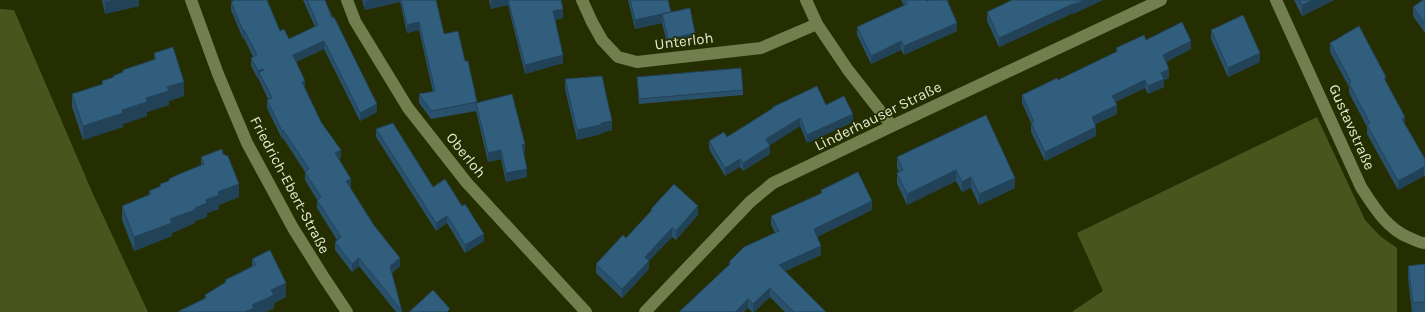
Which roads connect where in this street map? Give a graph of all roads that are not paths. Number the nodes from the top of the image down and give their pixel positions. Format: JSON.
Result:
{"nodes":[{"id":1,"x":191,"y":0,"type":"edge"},
{"id":2,"x":347,"y":0,"type":"edge"},
{"id":3,"x":582,"y":0,"type":"edge"},
{"id":4,"x":806,"y":0,"type":"edge"},
{"id":5,"x":1160,"y":0,"type":"edge"},
{"id":6,"x":1276,"y":0,"type":"edge"},
{"id":7,"x":817,"y":24,"type":"junction"},
{"id":8,"x":892,"y":126,"type":"junction"},
{"id":9,"x":1425,"y":243,"type":"edge"},
{"id":10,"x":347,"y":312,"type":"edge"},
{"id":11,"x":586,"y":312,"type":"edge"},
{"id":12,"x":645,"y":312,"type":"edge"}],
"edges":[{"from":1,"to":10,"type":"street","name":"Friedrich-Ebert-Straße"},
{"from":2,"to":11,"type":"street","name":"Oberloh"},
{"from":3,"to":7,"type":"street","name":"Unterloh"},
{"from":4,"to":7,"type":"street"},
{"from":5,"to":8,"type":"street","name":"Linderhauser Straße"},
{"from":6,"to":9,"type":"street","name":"Gustavstraße"},
{"from":7,"to":8,"type":"street"},
{"from":8,"to":12,"type":"street","name":"Linderhauser Straße"}]}
